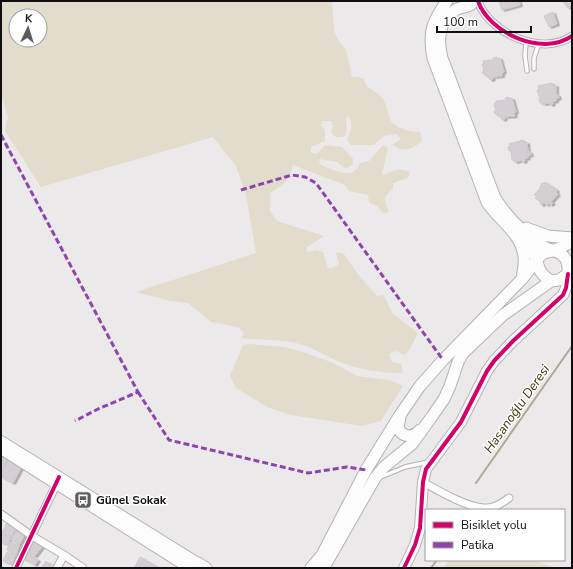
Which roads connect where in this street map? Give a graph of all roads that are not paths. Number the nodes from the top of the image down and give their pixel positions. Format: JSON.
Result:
{"nodes":[{"id":1,"x":447,"y":1,"type":"edge"},
{"id":2,"x":454,"y":1,"type":"edge"},
{"id":3,"x":474,"y":1,"type":"edge"},
{"id":4,"x":478,"y":1,"type":"edge"},
{"id":5,"x":463,"y":8,"type":"junction"},
{"id":6,"x":483,"y":12,"type":"junction"},
{"id":7,"x":572,"y":36,"type":"edge"},
{"id":8,"x":526,"y":41,"type":"junction"},
{"id":9,"x":539,"y":44,"type":"junction"},
{"id":10,"x":534,"y":69,"type":"dead end"},
{"id":11,"x":528,"y":71,"type":"dead end"},
{"id":12,"x":514,"y":227,"type":"junction"},
{"id":13,"x":572,"y":238,"type":"edge"},
{"id":14,"x":572,"y":242,"type":"edge"},
{"id":15,"x":552,"y":251,"type":"junction"},
{"id":16,"x":537,"y":261,"type":"junction"},
{"id":17,"x":570,"y":272,"type":"edge"},
{"id":18,"x":522,"y":280,"type":"junction"},
{"id":19,"x":551,"y":281,"type":"junction"},
{"id":20,"x":556,"y":301,"type":"junction"},
{"id":21,"x":400,"y":415,"type":"junction"},
{"id":22,"x":433,"y":415,"type":"junction"},
{"id":23,"x":1,"y":441,"type":"edge"},
{"id":24,"x":1,"y":449,"type":"edge"},
{"id":25,"x":431,"y":461,"type":"junction"},
{"id":26,"x":58,"y":481,"type":"junction"},
{"id":27,"x":423,"y":482,"type":"junction"},
{"id":28,"x":509,"y":498,"type":"dead end"},
{"id":29,"x":352,"y":516,"type":"junction"},
{"id":30,"x":2,"y":517,"type":"edge"},
{"id":31,"x":32,"y":536,"type":"junction"},
{"id":32,"x":64,"y":555,"type":"junction"},
{"id":33,"x":197,"y":567,"type":"edge"},
{"id":34,"x":16,"y":568,"type":"edge"},
{"id":35,"x":57,"y":568,"type":"edge"},
{"id":36,"x":83,"y":568,"type":"edge"},
{"id":37,"x":311,"y":568,"type":"edge"},
{"id":38,"x":323,"y":568,"type":"edge"},
{"id":39,"x":404,"y":568,"type":"edge"}],
"edges":[{"from":1,"to":12,"type":"main road"},
{"from":2,"to":5,"type":"main road"},
{"from":3,"to":5,"type":"main road"},
{"from":4,"to":6,"type":"street"},
{"from":5,"to":6,"type":"street"},
{"from":5,"to":12,"type":"main road"},
{"from":6,"to":8,"type":"street"},
{"from":7,"to":9,"type":"street"},
{"from":8,"to":9,"type":"street"},
{"from":8,"to":11,"type":"lane"},
{"from":9,"to":10,"type":"lane"},
{"from":12,"to":13,"type":"main road"},
{"from":12,"to":15,"type":"main road"},
{"from":12,"to":16,"type":"main road"},
{"from":12,"to":18,"type":"main road"},
{"from":14,"to":15,"type":"main road"},
{"from":15,"to":16,"type":"main road"},
{"from":15,"to":17,"type":"main road"},
{"from":16,"to":18,"type":"main road"},
{"from":16,"to":19,"type":"main road"},
{"from":17,"to":19,"type":"main road"},
{"from":17,"to":20,"type":"street"},
{"from":18,"to":21,"type":"main road"},
{"from":19,"to":20,"type":"street"},
{"from":19,"to":22,"type":"main road"},
{"from":20,"to":25,"type":"street"},
{"from":21,"to":22,"type":"main road"},
{"from":21,"to":37,"type":"main road"},
{"from":22,"to":29,"type":"main road"},
{"from":23,"to":26,"type":"street"},
{"from":24,"to":26,"type":"street"},
{"from":25,"to":27,"type":"street"},
{"from":25,"to":29,"type":"lane"},
{"from":26,"to":31,"type":"street"},
{"from":26,"to":33,"type":"street"},
{"from":27,"to":28,"type":"street"},
{"from":27,"to":39,"type":"street"},
{"from":29,"to":38,"type":"main road"},
{"from":30,"to":31,"type":"street"},
{"from":31,"to":32,"type":"street"},
{"from":31,"to":34,"type":"street"},
{"from":32,"to":35,"type":"street"},
{"from":32,"to":36,"type":"street"}]}
